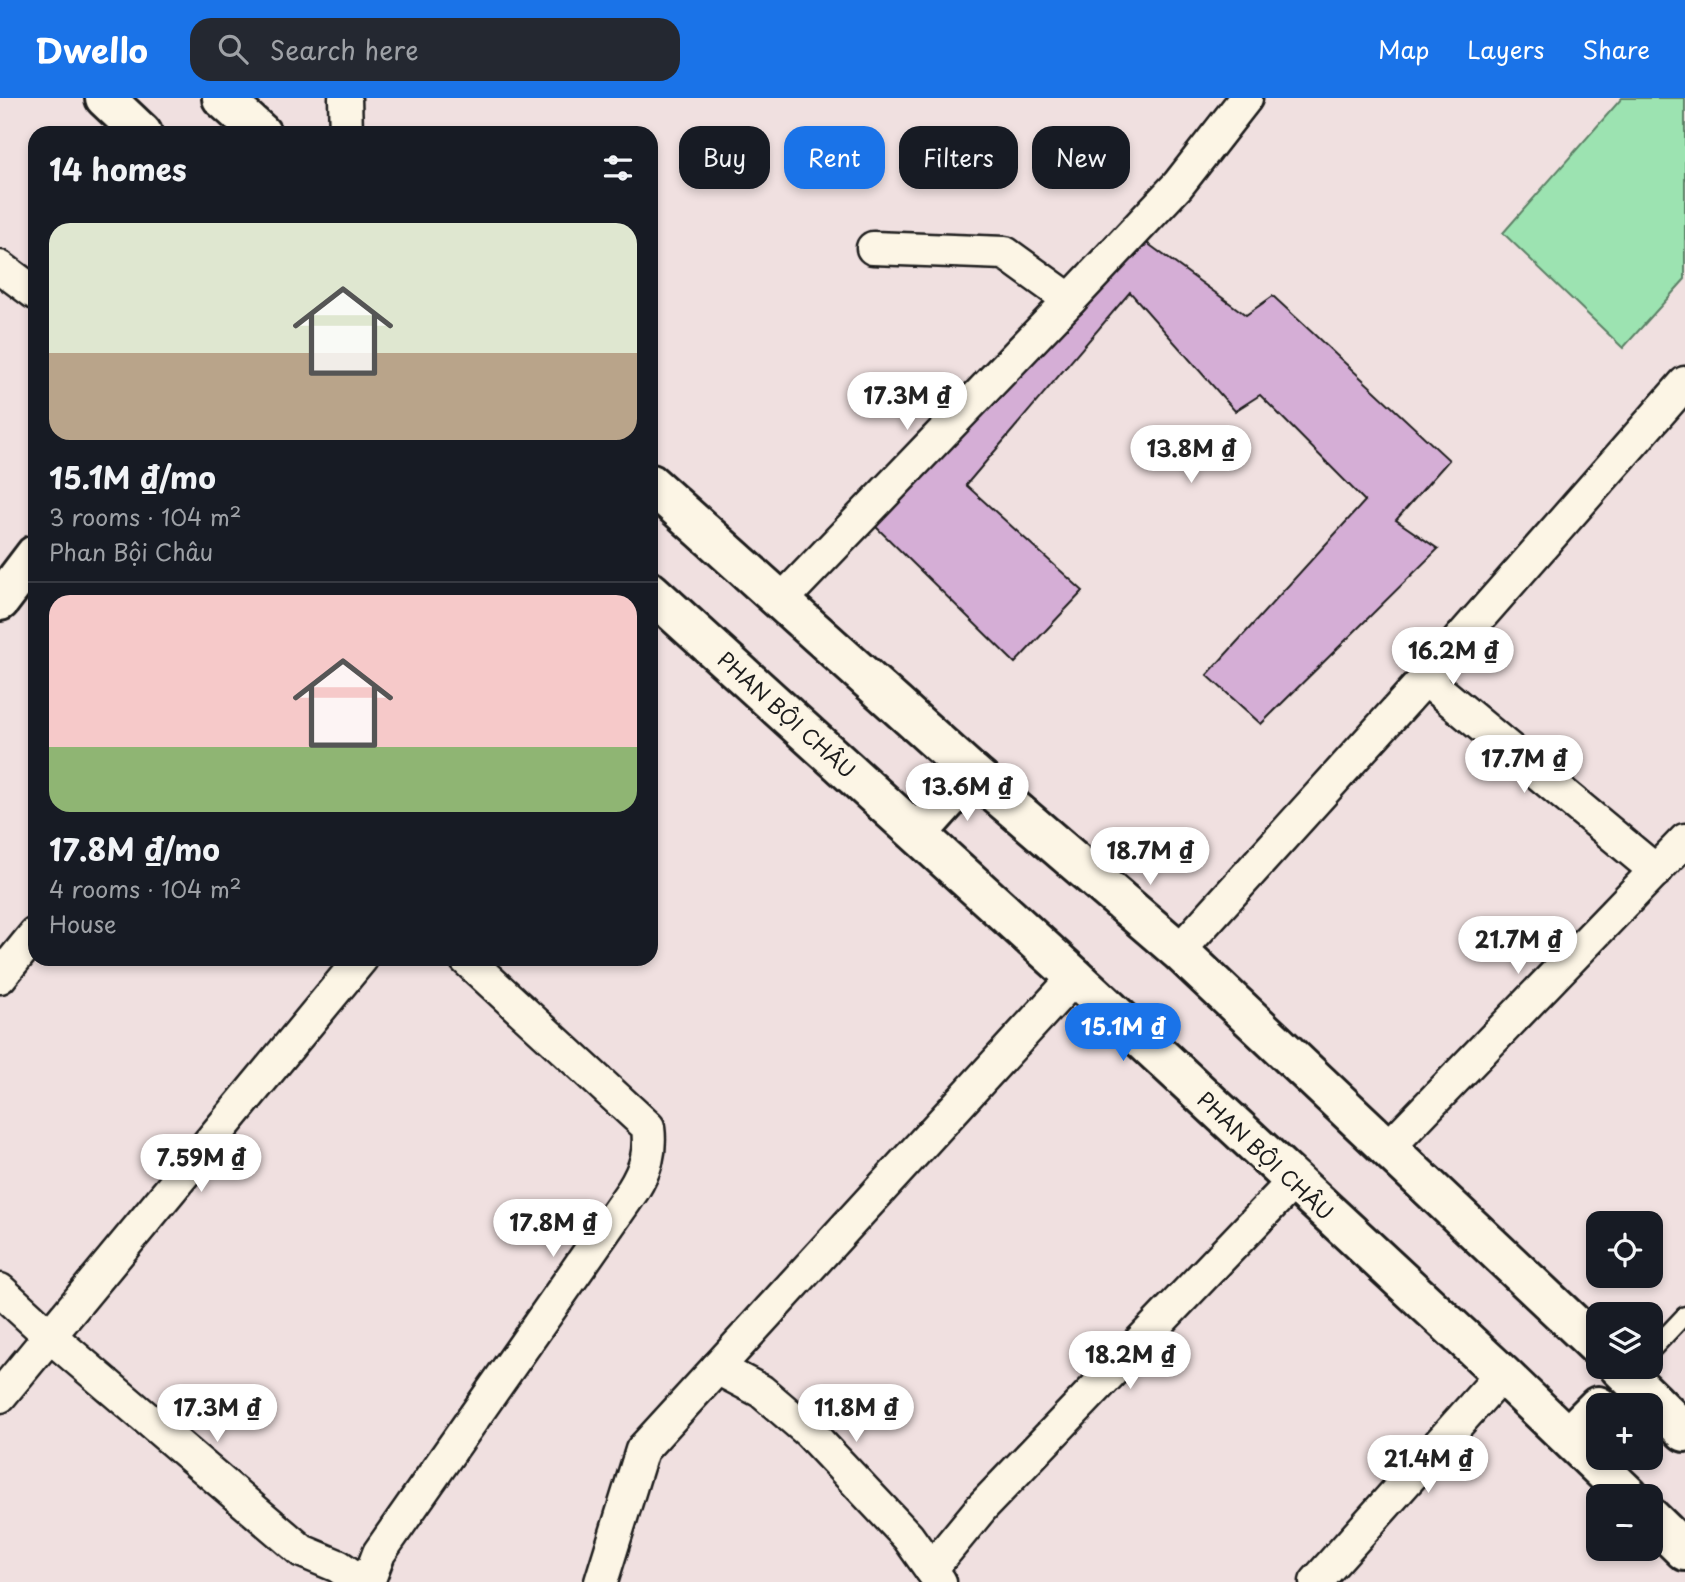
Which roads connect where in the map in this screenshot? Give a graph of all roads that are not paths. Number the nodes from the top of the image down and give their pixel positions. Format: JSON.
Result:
{"nodes":[{"id":1,"x":105,"y":98,"type":"edge"},
{"id":2,"x":222,"y":98,"type":"edge"},
{"id":3,"x":345,"y":98,"type":"edge"},
{"id":4,"x":1246,"y":98,"type":"edge"},
{"id":5,"x":135,"y":126,"type":"edge"},
{"id":6,"x":253,"y":126,"type":"edge"},
{"id":7,"x":346,"y":126,"type":"edge"},
{"id":8,"x":873,"y":248,"type":"dead end"},
{"id":9,"x":0,"y":267,"type":"edge"},
{"id":10,"x":28,"y":288,"type":"edge"},
{"id":11,"x":1070,"y":300,"type":"junction"},
{"id":12,"x":1685,"y":383,"type":"edge"},
{"id":13,"x":658,"y":490,"type":"edge"},
{"id":14,"x":28,"y":564,"type":"edge"},
{"id":15,"x":0,"y":601,"type":"edge"},
{"id":16,"x":781,"y":601,"type":"junction"},
{"id":17,"x":658,"y":607,"type":"edge"},
{"id":18,"x":1425,"y":679,"type":"junction"},
{"id":19,"x":972,"y":773,"type":"junction"},
{"id":20,"x":918,"y":833,"type":"junction"},
{"id":21,"x":1685,"y":840,"type":"edge"},
{"id":22,"x":1656,"y":871,"type":"junction"},
{"id":23,"x":28,"y":943,"type":"edge"},
{"id":24,"x":1179,"y":951,"type":"junction"},
{"id":25,"x":355,"y":966,"type":"edge"},
{"id":26,"x":474,"y":966,"type":"edge"},
{"id":27,"x":0,"y":977,"type":"edge"},
{"id":28,"x":1075,"y":977,"type":"junction"},
{"id":29,"x":1388,"y":1148,"type":"junction"},
{"id":30,"x":1294,"y":1181,"type":"junction"},
{"id":31,"x":0,"y":1290,"type":"edge"},
{"id":32,"x":1685,"y":1315,"type":"edge"},
{"id":33,"x":50,"y":1336,"type":"junction"},
{"id":34,"x":1586,"y":1336,"type":"edge"},
{"id":35,"x":1663,"y":1336,"type":"edge"},
{"id":36,"x":716,"y":1368,"type":"junction"},
{"id":37,"x":1502,"y":1374,"type":"junction"},
{"id":38,"x":1621,"y":1379,"type":"edge"},
{"id":39,"x":1644,"y":1379,"type":"edge"},
{"id":40,"x":1609,"y":1393,"type":"edge"},
{"id":41,"x":0,"y":1396,"type":"edge"},
{"id":42,"x":1586,"y":1418,"type":"edge"},
{"id":43,"x":1685,"y":1432,"type":"edge"},
{"id":44,"x":1568,"y":1436,"type":"junction"},
{"id":45,"x":1617,"y":1484,"type":"edge"},
{"id":46,"x":1663,"y":1530,"type":"edge"},
{"id":47,"x":1685,"y":1551,"type":"edge"},
{"id":48,"x":936,"y":1576,"type":"edge"},
{"id":49,"x":360,"y":1582,"type":"edge"},
{"id":50,"x":368,"y":1582,"type":"edge"},
{"id":51,"x":601,"y":1582,"type":"edge"},
{"id":52,"x":1315,"y":1582,"type":"edge"}],
"edges":[{"from":1,"to":5,"type":"main road"},
{"from":2,"to":6,"type":"main road"},
{"from":3,"to":7,"type":"street"},
{"from":4,"to":11,"type":"street"},
{"from":8,"to":11,"type":"street"},
{"from":9,"to":10,"type":"street"},
{"from":11,"to":16,"type":"street"},
{"from":12,"to":18,"type":"street"},
{"from":13,"to":16,"type":"main road"},
{"from":14,"to":15,"type":"main road"},
{"from":16,"to":19,"type":"main road"},
{"from":17,"to":20,"type":"main road","name":"PHAN BỘI CHÂU"},
{"from":18,"to":22,"type":"street"},
{"from":18,"to":24,"type":"street"},
{"from":19,"to":20,"type":"main road"},
{"from":19,"to":24,"type":"main road"},
{"from":20,"to":28,"type":"main road","name":"PHAN BỘI CHÂU"},
{"from":21,"to":22,"type":"street"},
{"from":22,"to":29,"type":"street"},
{"from":23,"to":27,"type":"street"},
{"from":24,"to":29,"type":"main road"},
{"from":25,"to":33,"type":"street"},
{"from":26,"to":50,"type":"street"},
{"from":28,"to":30,"type":"main road","name":"PHAN BỘI CHÂU"},
{"from":28,"to":36,"type":"street"},
{"from":29,"to":34,"type":"main road"},
{"from":30,"to":37,"type":"main road","name":"PHAN BỘI CHÂU"},
{"from":30,"to":48,"type":"street"},
{"from":31,"to":33,"type":"street"},
{"from":32,"to":35,"type":"lane"},
{"from":33,"to":41,"type":"street"},
{"from":33,"to":49,"type":"street"},
{"from":36,"to":48,"type":"street"},
{"from":36,"to":51,"type":"street"},
{"from":37,"to":44,"type":"main road","name":"PHAN BỘI CHÂU"},
{"from":37,"to":52,"type":"street"},
{"from":38,"to":40,"type":"main road"},
{"from":39,"to":43,"type":"main road"},
{"from":42,"to":44,"type":"main road"},
{"from":44,"to":45,"type":"main road","name":"PHAN BỘI CHÂU"},
{"from":46,"to":47,"type":"main road"}]}
